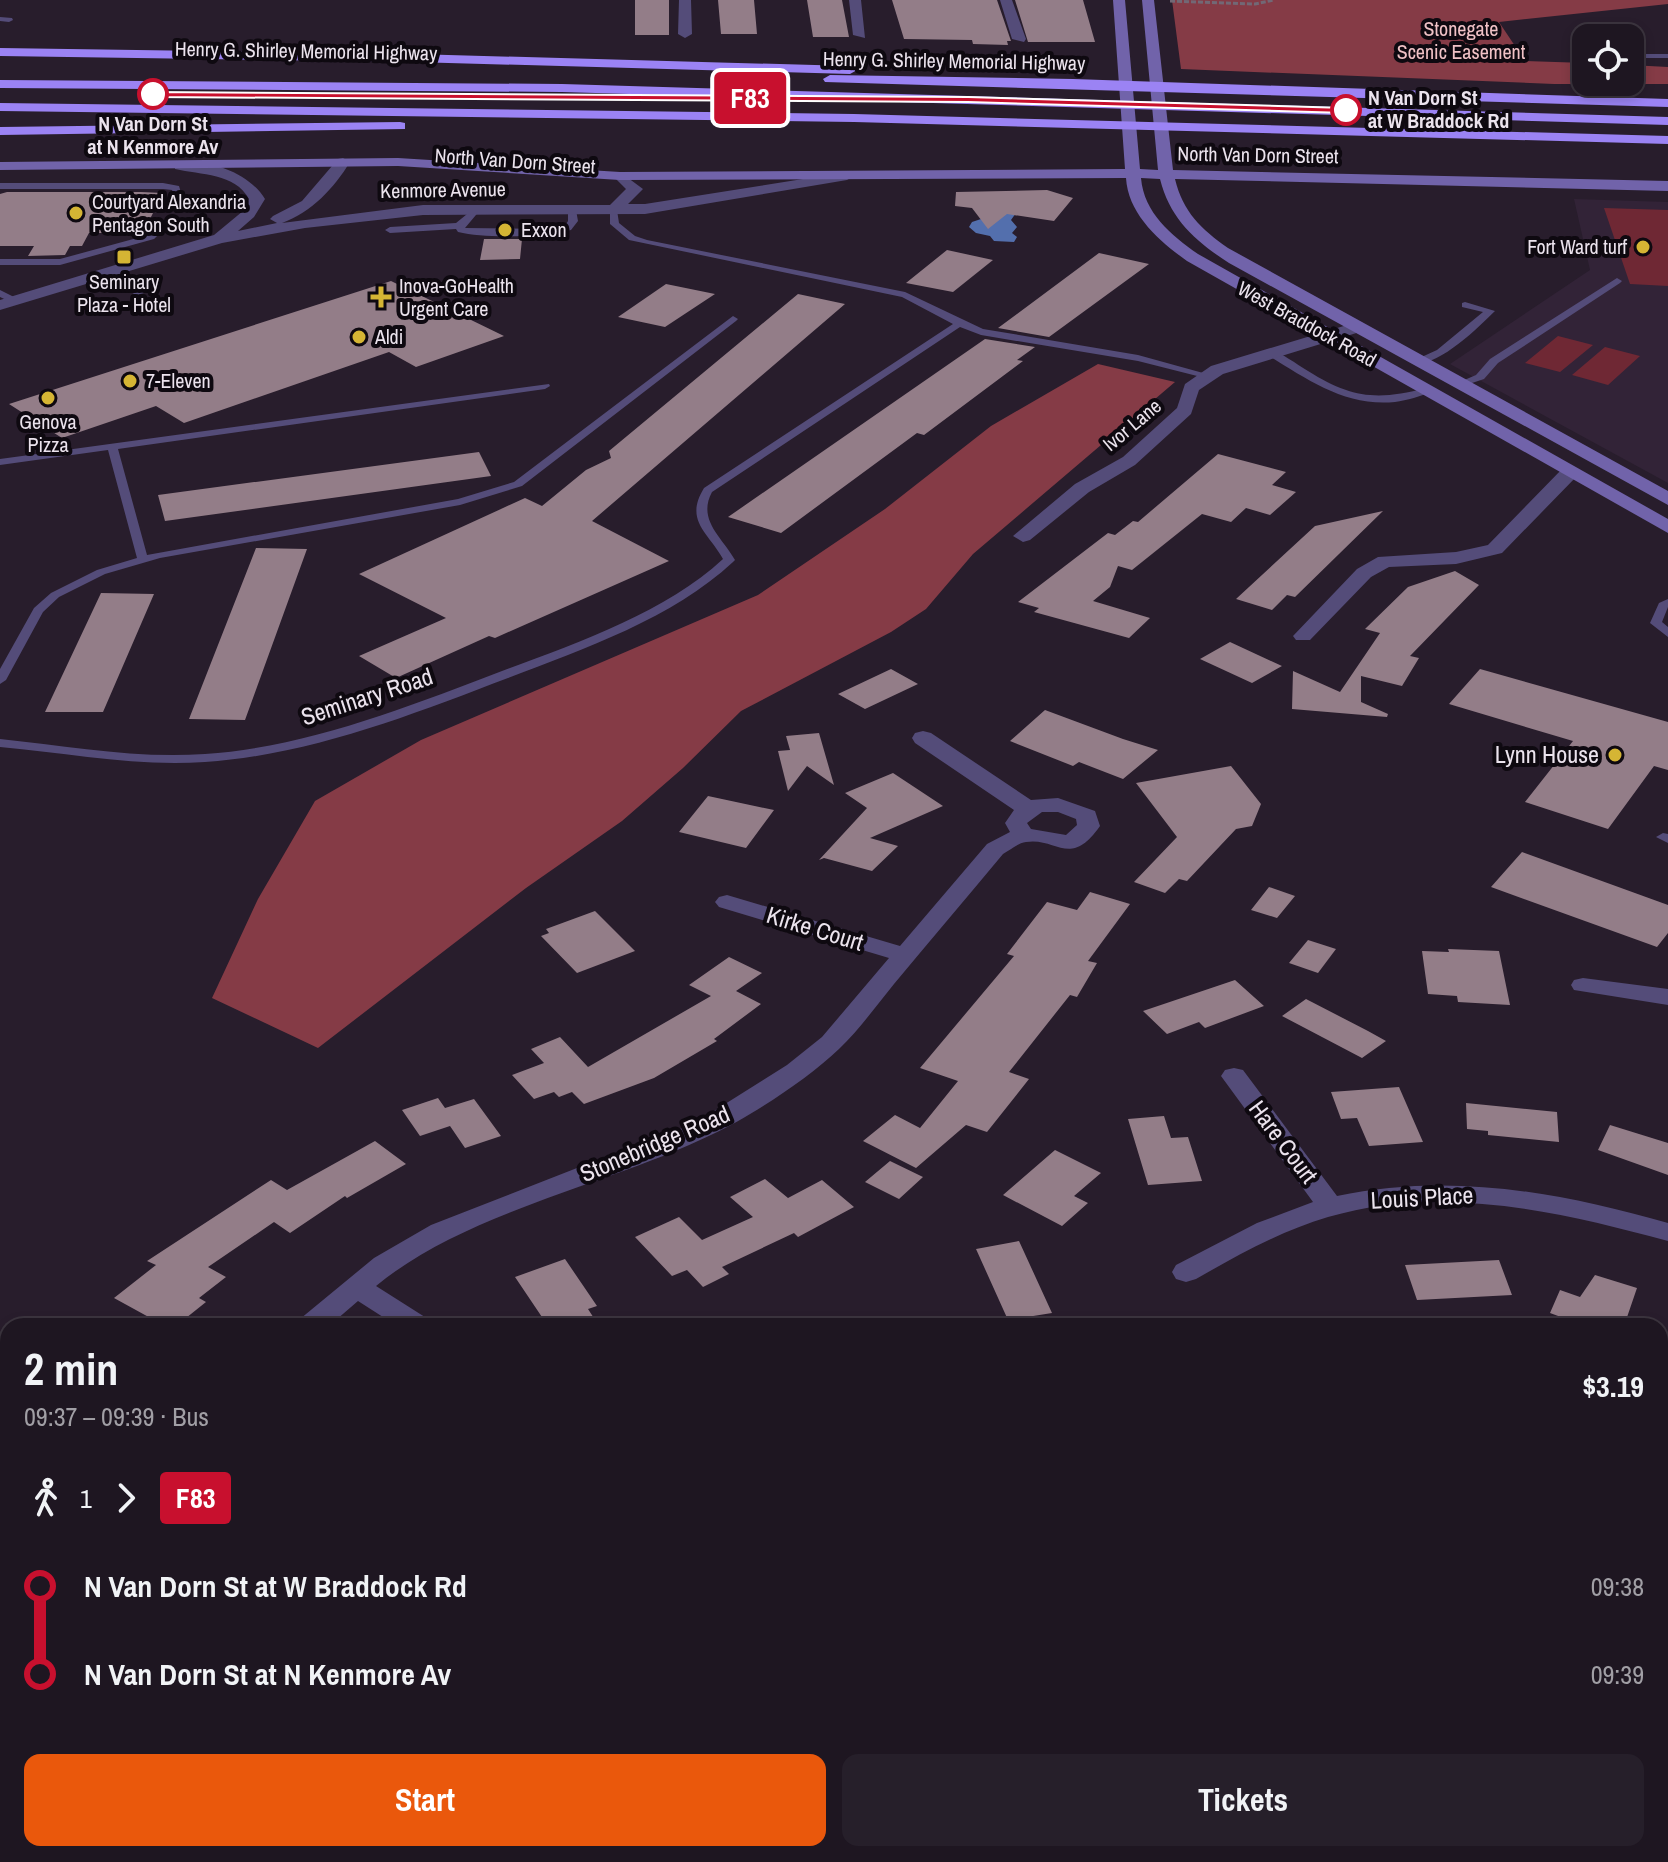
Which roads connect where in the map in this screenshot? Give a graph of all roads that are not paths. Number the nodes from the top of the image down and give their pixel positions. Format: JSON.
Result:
{"nodes":[{"id":1,"x":685,"y":0,"type":"edge"},
{"id":2,"x":855,"y":0,"type":"edge"},
{"id":3,"x":1006,"y":0,"type":"edge"},
{"id":4,"x":1119,"y":0,"type":"edge"},
{"id":5,"x":1148,"y":0,"type":"edge"},
{"id":6,"x":685,"y":34,"type":"dead end"},
{"id":7,"x":860,"y":35,"type":"dead end"},
{"id":8,"x":1019,"y":39,"type":"dead end"},
{"id":9,"x":0,"y":40,"type":"edge"},
{"id":10,"x":0,"y":50,"type":"edge"},
{"id":11,"x":216,"y":55,"type":"junction"},
{"id":12,"x":1644,"y":56,"type":"edge"},
{"id":13,"x":1668,"y":56,"type":"edge"},
{"id":14,"x":56,"y":68,"type":"dead end"},
{"id":15,"x":1072,"y":80,"type":"junction"},
{"id":16,"x":0,"y":84,"type":"edge"},
{"id":17,"x":0,"y":92,"type":"edge"},
{"id":18,"x":968,"y":99,"type":"junction"},
{"id":19,"x":1668,"y":103,"type":"edge"},
{"id":20,"x":0,"y":107,"type":"edge"},
{"id":21,"x":854,"y":118,"type":"junction"},
{"id":22,"x":1668,"y":121,"type":"edge"},
{"id":23,"x":0,"y":133,"type":"edge"},
{"id":24,"x":1668,"y":140,"type":"edge"},
{"id":25,"x":0,"y":166,"type":"edge"},
{"id":26,"x":180,"y":166,"type":"junction"},
{"id":27,"x":340,"y":168,"type":"junction"},
{"id":28,"x":1036,"y":172,"type":"junction"},
{"id":29,"x":1133,"y":173,"type":"junction"},
{"id":30,"x":1165,"y":173,"type":"junction"},
{"id":31,"x":620,"y":176,"type":"junction"},
{"id":32,"x":847,"y":176,"type":"junction"},
{"id":33,"x":0,"y":186,"type":"edge"},
{"id":34,"x":1668,"y":186,"type":"edge"},
{"id":35,"x":634,"y":188,"type":"junction"},
{"id":36,"x":178,"y":196,"type":"dead end"},
{"id":37,"x":1137,"y":197,"type":"junction"},
{"id":38,"x":477,"y":209,"type":"junction"},
{"id":39,"x":572,"y":210,"type":"junction"},
{"id":40,"x":613,"y":210,"type":"junction"},
{"id":41,"x":459,"y":226,"type":"junction"},
{"id":42,"x":274,"y":228,"type":"junction"},
{"id":43,"x":158,"y":230,"type":"dead end"},
{"id":44,"x":390,"y":230,"type":"dead end"},
{"id":45,"x":219,"y":239,"type":"junction"},
{"id":46,"x":28,"y":252,"type":"dead end"},
{"id":47,"x":69,"y":252,"type":"dead end"},
{"id":48,"x":82,"y":256,"type":"junction"},
{"id":49,"x":0,"y":260,"type":"edge"},
{"id":50,"x":104,"y":274,"type":"junction"},
{"id":51,"x":1617,"y":281,"type":"dead end"},
{"id":52,"x":139,"y":293,"type":"dead end"},
{"id":53,"x":5,"y":300,"type":"edge"},
{"id":54,"x":1465,"y":305,"type":"dead end"},
{"id":55,"x":733,"y":319,"type":"dead end"},
{"id":56,"x":957,"y":325,"type":"junction"},
{"id":57,"x":1357,"y":327,"type":"junction"},
{"id":58,"x":1327,"y":335,"type":"junction"},
{"id":59,"x":1270,"y":352,"type":"junction"},
{"id":60,"x":1419,"y":362,"type":"junction"},
{"id":61,"x":1209,"y":376,"type":"junction"},
{"id":62,"x":1460,"y":384,"type":"junction"},
{"id":63,"x":545,"y":386,"type":"dead end"},
{"id":64,"x":1426,"y":391,"type":"junction"},
{"id":65,"x":112,"y":447,"type":"junction"},
{"id":66,"x":0,"y":462,"type":"edge"},
{"id":67,"x":1570,"y":472,"type":"junction"},
{"id":68,"x":1668,"y":499,"type":"edge"},
{"id":69,"x":1668,"y":527,"type":"edge"},
{"id":70,"x":1023,"y":536,"type":"dead end"},
{"id":71,"x":143,"y":559,"type":"junction"},
{"id":72,"x":1668,"y":603,"type":"edge"},
{"id":73,"x":1668,"y":633,"type":"edge"},
{"id":74,"x":1303,"y":636,"type":"dead end"},
{"id":75,"x":0,"y":680,"type":"edge"},
{"id":76,"x":923,"y":738,"type":"dead end"},
{"id":77,"x":0,"y":743,"type":"edge"},
{"id":78,"x":1027,"y":808,"type":"junction"},
{"id":79,"x":1023,"y":835,"type":"junction"},
{"id":80,"x":727,"y":902,"type":"dead end"},
{"id":81,"x":904,"y":955,"type":"junction"},
{"id":82,"x":1583,"y":985,"type":"dead end"},
{"id":83,"x":1668,"y":997,"type":"edge"},
{"id":84,"x":1234,"y":1076,"type":"dead end"},
{"id":85,"x":1331,"y":1207,"type":"junction"},
{"id":86,"x":1668,"y":1232,"type":"edge"},
{"id":87,"x":1186,"y":1272,"type":"dead end"},
{"id":88,"x":358,"y":1288,"type":"junction"},
{"id":89,"x":320,"y":1318,"type":"edge"},
{"id":90,"x":405,"y":1318,"type":"edge"}],
"edges":[{"from":1,"to":6,"type":"street"},
{"from":2,"to":7,"type":"street"},
{"from":3,"to":8,"type":"street"},
{"from":4,"to":29,"type":"main road","name":"West Braddock Road"},
{"from":5,"to":30,"type":"main road","name":"West Braddock Road"},
{"from":9,"to":11,"type":"highway"},
{"from":10,"to":11,"type":"highway"},
{"from":11,"to":15,"type":"highway"},
{"from":12,"to":13,"type":"lane"},
{"from":14,"to":15,"type":"highway","name":"Henry G. Shirley Memorial Highway"},
{"from":15,"to":19,"type":"highway","name":"Henry G. Shirley Memorial Highway"},
{"from":16,"to":18,"type":"highway"},
{"from":17,"to":18,"type":"highway"},
{"from":18,"to":22,"type":"highway"},
{"from":20,"to":21,"type":"highway"},
{"from":21,"to":23,"type":"highway"},
{"from":21,"to":24,"type":"highway"},
{"from":25,"to":26,"type":"main road","name":"North Van Dorn Street"},
{"from":26,"to":27,"type":"main road","name":"North Van Dorn Street"},
{"from":26,"to":45,"type":"street"},
{"from":27,"to":31,"type":"main road","name":"North Van Dorn Street"},
{"from":27,"to":35,"type":"main road","name":"North Van Dorn Street"},
{"from":27,"to":42,"type":"street","name":"Kenmore Avenue"},
{"from":27,"to":45,"type":"street","name":"Kenmore Avenue"},
{"from":28,"to":29,"type":"main road","name":"North Van Dorn Street"},
{"from":28,"to":32,"type":"main road","name":"North Van Dorn Street"},
{"from":28,"to":37,"type":"main road"},
{"from":29,"to":30,"type":"main road","name":"North Van Dorn Street"},
{"from":29,"to":37,"type":"main road","name":"West Braddock Road"},
{"from":30,"to":34,"type":"main road","name":"North Van Dorn Street"},
{"from":30,"to":57,"type":"main road","name":"West Braddock Road"},
{"from":31,"to":32,"type":"main road","name":"North Van Dorn Street"},
{"from":31,"to":35,"type":"street"},
{"from":32,"to":35,"type":"main road","name":"North Van Dorn Street"},
{"from":32,"to":40,"type":"street","name":"Kenmore Avenue"},
{"from":33,"to":36,"type":"lane"},
{"from":35,"to":40,"type":"street"},
{"from":37,"to":58,"type":"main road","name":"West Braddock Road"},
{"from":38,"to":39,"type":"street","name":"Kenmore Avenue"},
{"from":38,"to":41,"type":"lane"},
{"from":38,"to":42,"type":"street","name":"Kenmore Avenue"},
{"from":39,"to":40,"type":"street","name":"Kenmore Avenue"},
{"from":39,"to":41,"type":"lane"},
{"from":40,"to":56,"type":"lane"},
{"from":41,"to":44,"type":"lane"},
{"from":42,"to":45,"type":"street","name":"Kenmore Avenue"},
{"from":43,"to":48,"type":"lane"},
{"from":45,"to":50,"type":"street","name":"Kenmore Avenue"},
{"from":46,"to":49,"type":"lane"},
{"from":47,"to":48,"type":"lane"},
{"from":48,"to":49,"type":"lane"},
{"from":50,"to":52,"type":"lane"},
{"from":50,"to":53,"type":"street","name":"Kenmore Avenue"},
{"from":51,"to":62,"type":"lane"},
{"from":54,"to":60,"type":"lane"},
{"from":55,"to":71,"type":"lane"},
{"from":56,"to":61,"type":"lane"},
{"from":56,"to":77,"type":"lane","name":"Seminary Road"},
{"from":57,"to":58,"type":"street","name":"Ivor Lane"},
{"from":57,"to":60,"type":"main road","name":"West Braddock Road"},
{"from":58,"to":59,"type":"street","name":"Ivor Lane"},
{"from":58,"to":64,"type":"main road","name":"West Braddock Road"},
{"from":59,"to":61,"type":"street","name":"Ivor Lane"},
{"from":59,"to":64,"type":"lane"},
{"from":60,"to":62,"type":"main road","name":"West Braddock Road"},
{"from":61,"to":70,"type":"street","name":"Ivor Lane"},
{"from":62,"to":68,"type":"main road","name":"West Braddock Road"},
{"from":63,"to":65,"type":"lane"},
{"from":64,"to":67,"type":"main road","name":"West Braddock Road"},
{"from":65,"to":66,"type":"lane"},
{"from":65,"to":71,"type":"lane"},
{"from":67,"to":69,"type":"main road","name":"West Braddock Road"},
{"from":67,"to":74,"type":"street"},
{"from":71,"to":75,"type":"lane"},
{"from":72,"to":73,"type":"lane"},
{"from":76,"to":78,"type":"street"},
{"from":78,"to":79,"type":"street"},
{"from":78,"to":79,"type":"street"},
{"from":79,"to":81,"type":"street","name":"Stonebridge Road"},
{"from":80,"to":81,"type":"street","name":"Kirke Court"},
{"from":81,"to":88,"type":"street","name":"Stonebridge Road"},
{"from":82,"to":83,"type":"street"},
{"from":84,"to":85,"type":"street","name":"Hare Court"},
{"from":85,"to":86,"type":"street","name":"Louis Place"},
{"from":85,"to":87,"type":"street","name":"Louis Place"},
{"from":88,"to":89,"type":"street","name":"Stonebridge Road"},
{"from":88,"to":90,"type":"street"}]}
